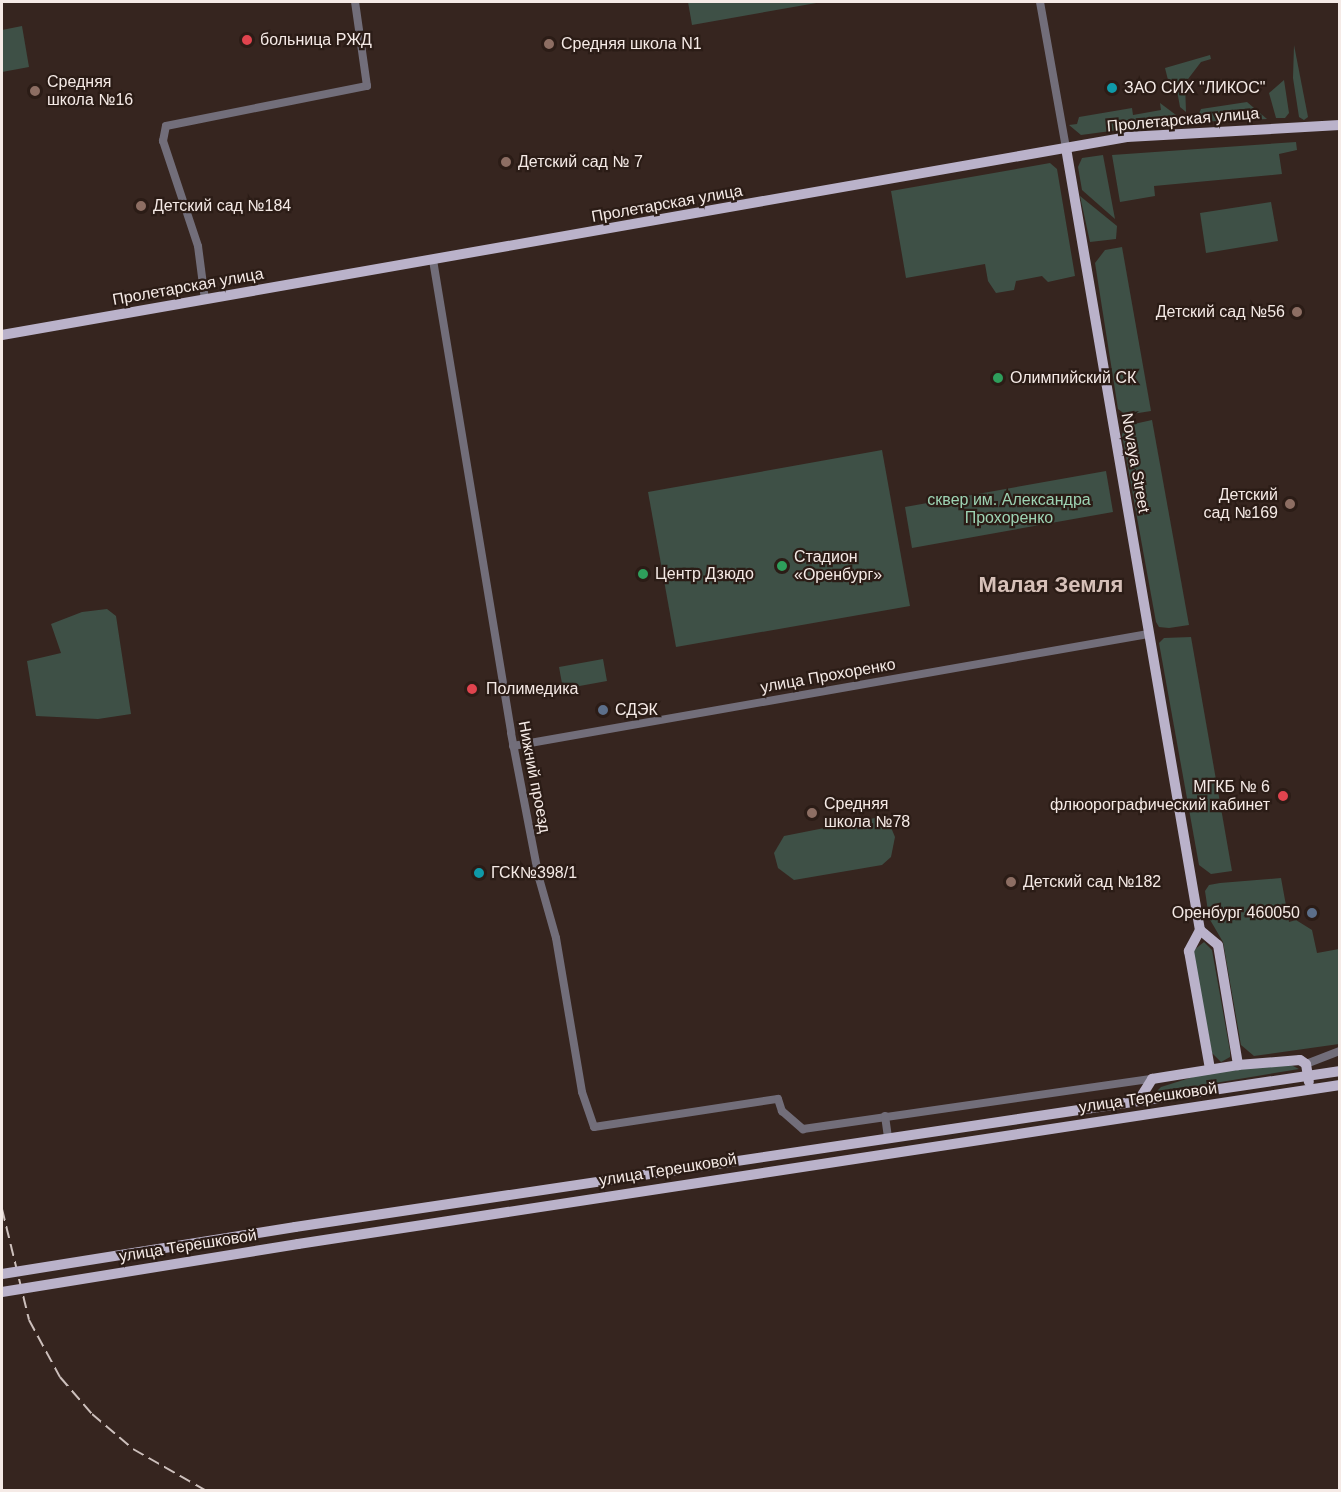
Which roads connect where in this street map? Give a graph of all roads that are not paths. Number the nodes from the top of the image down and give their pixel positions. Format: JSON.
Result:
{"nodes":[{"id":1,"x":355,"y":2,"type":"edge"},
{"id":2,"x":1040,"y":2,"type":"edge"},
{"id":3,"x":1340,"y":125,"type":"edge"},
{"id":4,"x":1066,"y":148,"type":"junction"},
{"id":5,"x":433,"y":260,"type":"junction"},
{"id":6,"x":205,"y":300,"type":"junction"},
{"id":7,"x":2,"y":335,"type":"edge"},
{"id":8,"x":1148,"y":634,"type":"junction"},
{"id":9,"x":513,"y":746,"type":"junction"},
{"id":10,"x":1200,"y":930,"type":"junction"},
{"id":11,"x":1340,"y":1051,"type":"edge"},
{"id":12,"x":1238,"y":1065,"type":"junction"},
{"id":13,"x":1210,"y":1069,"type":"junction"},
{"id":14,"x":1307,"y":1070,"type":"junction"},
{"id":15,"x":1340,"y":1071,"type":"edge"},
{"id":16,"x":1152,"y":1079,"type":"junction"},
{"id":17,"x":1340,"y":1085,"type":"edge"},
{"id":18,"x":1310,"y":1089,"type":"junction"},
{"id":19,"x":1139,"y":1100,"type":"junction"},
{"id":20,"x":885,"y":1116,"type":"junction"},
{"id":21,"x":991,"y":1122,"type":"junction"},
{"id":22,"x":993,"y":1136,"type":"junction"},
{"id":23,"x":888,"y":1138,"type":"junction"},
{"id":24,"x":2,"y":1274,"type":"edge"},
{"id":25,"x":2,"y":1292,"type":"edge"}],
"edges":[{"from":1,"to":6,"type":"street"},
{"from":2,"to":4,"type":"street","name":"Novaya Street"},
{"from":3,"to":4,"type":"main road","name":"Пролетарская улица"},
{"from":4,"to":5,"type":"main road","name":"Пролетарская улица"},
{"from":4,"to":8,"type":"main road","name":"Novaya Street"},
{"from":5,"to":6,"type":"main road","name":"Пролетарская улица"},
{"from":5,"to":9,"type":"street","name":"Нижний проезд"},
{"from":6,"to":7,"type":"main road","name":"Пролетарская улица"},
{"from":8,"to":9,"type":"street","name":"улица Прохоренко"},
{"from":8,"to":10,"type":"main road","name":"Novaya Street"},
{"from":9,"to":20,"type":"street","name":"Нижний проезд"},
{"from":10,"to":12,"type":"main road"},
{"from":10,"to":13,"type":"main road","name":"Novaya Street"},
{"from":11,"to":14,"type":"street"},
{"from":12,"to":13,"type":"main road"},
{"from":12,"to":14,"type":"main road"},
{"from":13,"to":16,"type":"main road"},
{"from":14,"to":15,"type":"main road","name":"улица Терешковой"},
{"from":14,"to":18,"type":"main road"},
{"from":14,"to":19,"type":"main road","name":"улица Терешковой"},
{"from":16,"to":19,"type":"main road"},
{"from":16,"to":20,"type":"street"},
{"from":17,"to":18,"type":"main road","name":"улица Терешковой"},
{"from":18,"to":22,"type":"main road","name":"улица Терешковой"},
{"from":19,"to":21,"type":"main road","name":"улица Терешковой"},
{"from":20,"to":23,"type":"street"},
{"from":21,"to":22,"type":"main road"},
{"from":21,"to":23,"type":"main road","name":"улица Терешковой"},
{"from":22,"to":25,"type":"main road","name":"улица Терешковой","bridge":true},
{"from":23,"to":24,"type":"main road","name":"улица Терешковой","bridge":true}]}
